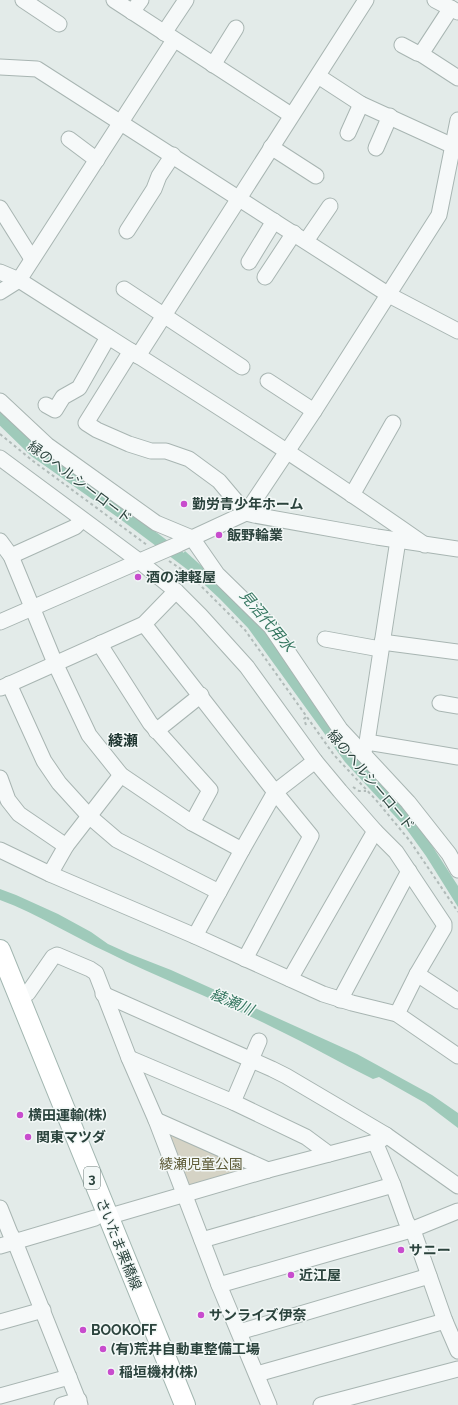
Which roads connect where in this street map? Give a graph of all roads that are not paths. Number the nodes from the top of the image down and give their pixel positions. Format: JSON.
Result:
{"nodes":[{"id":1,"x":114,"y":0,"type":"edge"},
{"id":2,"x":186,"y":0,"type":"edge"},
{"id":3,"x":366,"y":0,"type":"edge"},
{"id":4,"x":435,"y":0,"type":"edge"},
{"id":5,"x":19,"y":3,"type":"edge"},
{"id":6,"x":136,"y":6,"type":"edge"},
{"id":7,"x":455,"y":10,"type":"edge"},
{"id":8,"x":59,"y":24,"type":"dead end"},
{"id":9,"x":236,"y":28,"type":"dead end"},
{"id":10,"x":169,"y":36,"type":"junction"},
{"id":11,"x":402,"y":45,"type":"dead end"},
{"id":12,"x":421,"y":54,"type":"junction"},
{"id":13,"x":213,"y":64,"type":"junction"},
{"id":14,"x":0,"y":67,"type":"edge"},
{"id":15,"x":318,"y":76,"type":"junction"},
{"id":16,"x":458,"y":78,"type":"edge"},
{"id":17,"x":361,"y":104,"type":"junction"},
{"id":18,"x":291,"y":115,"type":"junction"},
{"id":19,"x":390,"y":116,"type":"junction"},
{"id":20,"x":458,"y":120,"type":"edge"},
{"id":21,"x":121,"y":122,"type":"junction"},
{"id":22,"x":348,"y":132,"type":"dead end"},
{"id":23,"x":69,"y":140,"type":"dead end"},
{"id":24,"x":453,"y":146,"type":"junction"},
{"id":25,"x":271,"y":147,"type":"junction"},
{"id":26,"x":376,"y":148,"type":"dead end"},
{"id":27,"x":173,"y":155,"type":"junction"},
{"id":28,"x":96,"y":160,"type":"junction"},
{"id":29,"x":454,"y":168,"type":"edge"},
{"id":30,"x":316,"y":176,"type":"dead end"},
{"id":31,"x":239,"y":198,"type":"junction"},
{"id":32,"x":330,"y":206,"type":"dead end"},
{"id":33,"x":0,"y":208,"type":"edge"},
{"id":34,"x":274,"y":221,"type":"junction"},
{"id":35,"x":127,"y":231,"type":"dead end"},
{"id":36,"x":300,"y":237,"type":"junction"},
{"id":37,"x":32,"y":259,"type":"junction"},
{"id":38,"x":249,"y":262,"type":"dead end"},
{"id":39,"x":0,"y":272,"type":"edge"},
{"id":40,"x":265,"y":277,"type":"dead end"},
{"id":41,"x":19,"y":280,"type":"junction"},
{"id":42,"x":124,"y":289,"type":"dead end"},
{"id":43,"x":0,"y":292,"type":"edge"},
{"id":44,"x":389,"y":295,"type":"junction"},
{"id":45,"x":164,"y":315,"type":"junction"},
{"id":46,"x":458,"y":331,"type":"edge"},
{"id":47,"x":108,"y":337,"type":"junction"},
{"id":48,"x":134,"y":354,"type":"junction"},
{"id":49,"x":242,"y":367,"type":"dead end"},
{"id":50,"x":268,"y":381,"type":"dead end"},
{"id":51,"x":0,"y":401,"type":"edge"},
{"id":52,"x":46,"y":404,"type":"dead end"},
{"id":53,"x":314,"y":411,"type":"junction"},
{"id":54,"x":393,"y":423,"type":"dead end"},
{"id":55,"x":287,"y":452,"type":"junction"},
{"id":56,"x":0,"y":458,"type":"edge"},
{"id":57,"x":352,"y":495,"type":"junction"},
{"id":58,"x":246,"y":513,"type":"junction"},
{"id":59,"x":82,"y":520,"type":"junction"},
{"id":60,"x":398,"y":540,"type":"junction"},
{"id":61,"x":0,"y":541,"type":"edge"},
{"id":62,"x":186,"y":541,"type":"junction"},
{"id":63,"x":425,"y":544,"type":"junction"},
{"id":64,"x":458,"y":549,"type":"edge"},
{"id":65,"x":11,"y":556,"type":"junction"},
{"id":66,"x":140,"y":561,"type":"junction"},
{"id":67,"x":176,"y":591,"type":"junction"},
{"id":68,"x":33,"y":608,"type":"junction"},
{"id":69,"x":0,"y":622,"type":"edge"},
{"id":70,"x":144,"y":624,"type":"junction"},
{"id":71,"x":325,"y":639,"type":"dead end"},
{"id":72,"x":101,"y":643,"type":"junction"},
{"id":73,"x":381,"y":646,"type":"junction"},
{"id":74,"x":458,"y":652,"type":"edge"},
{"id":75,"x":55,"y":664,"type":"junction"},
{"id":76,"x":5,"y":687,"type":"edge"},
{"id":77,"x":201,"y":695,"type":"junction"},
{"id":78,"x":440,"y":703,"type":"dead end"},
{"id":79,"x":458,"y":706,"type":"edge"},
{"id":80,"x":156,"y":731,"type":"junction"},
{"id":81,"x":365,"y":748,"type":"junction"},
{"id":82,"x":458,"y":757,"type":"edge"},
{"id":83,"x":315,"y":760,"type":"junction"},
{"id":84,"x":121,"y":775,"type":"junction"},
{"id":85,"x":0,"y":778,"type":"edge"},
{"id":86,"x":275,"y":792,"type":"junction"},
{"id":87,"x":88,"y":816,"type":"junction"},
{"id":88,"x":192,"y":823,"type":"junction"},
{"id":89,"x":375,"y":831,"type":"junction"},
{"id":90,"x":66,"y":846,"type":"junction"},
{"id":91,"x":0,"y":850,"type":"edge"},
{"id":92,"x":242,"y":850,"type":"junction"},
{"id":93,"x":458,"y":870,"type":"edge"},
{"id":94,"x":409,"y":871,"type":"junction"},
{"id":95,"x":50,"y":874,"type":"junction"},
{"id":96,"x":219,"y":892,"type":"junction"},
{"id":97,"x":195,"y":936,"type":"junction"},
{"id":98,"x":0,"y":950,"type":"edge"},
{"id":99,"x":245,"y":959,"type":"junction"},
{"id":100,"x":417,"y":974,"type":"junction"},
{"id":101,"x":290,"y":979,"type":"junction"},
{"id":102,"x":0,"y":980,"type":"edge"},
{"id":103,"x":103,"y":994,"type":"junction"},
{"id":104,"x":20,"y":997,"type":"junction"},
{"id":105,"x":340,"y":1000,"type":"junction"},
{"id":106,"x":458,"y":1001,"type":"edge"},
{"id":107,"x":397,"y":1014,"type":"junction"},
{"id":108,"x":260,"y":1041,"type":"dead end"},
{"id":109,"x":458,"y":1056,"type":"edge"},
{"id":110,"x":129,"y":1058,"type":"junction"},
{"id":111,"x":252,"y":1060,"type":"junction"},
{"id":112,"x":233,"y":1102,"type":"junction"},
{"id":113,"x":156,"y":1120,"type":"junction"},
{"id":114,"x":380,"y":1139,"type":"junction"},
{"id":115,"x":329,"y":1154,"type":"junction"},
{"id":116,"x":268,"y":1170,"type":"junction"},
{"id":117,"x":393,"y":1185,"type":"junction"},
{"id":118,"x":458,"y":1186,"type":"edge"},
{"id":119,"x":185,"y":1195,"type":"junction"},
{"id":120,"x":0,"y":1208,"type":"edge"},
{"id":121,"x":458,"y":1211,"type":"edge"},
{"id":122,"x":101,"y":1218,"type":"junction"},
{"id":123,"x":411,"y":1230,"type":"junction"},
{"id":124,"x":202,"y":1240,"type":"junction"},
{"id":125,"x":16,"y":1242,"type":"junction"},
{"id":126,"x":0,"y":1246,"type":"edge"},
{"id":127,"x":429,"y":1276,"type":"junction"},
{"id":128,"x":219,"y":1285,"type":"junction"},
{"id":129,"x":43,"y":1310,"type":"junction"},
{"id":130,"x":445,"y":1321,"type":"junction"},
{"id":131,"x":0,"y":1322,"type":"edge"},
{"id":132,"x":239,"y":1332,"type":"junction"},
{"id":133,"x":458,"y":1351,"type":"edge"},
{"id":134,"x":458,"y":1369,"type":"edge"},
{"id":135,"x":257,"y":1374,"type":"junction"},
{"id":136,"x":70,"y":1377,"type":"junction"},
{"id":137,"x":0,"y":1396,"type":"edge"},
{"id":138,"x":80,"y":1403,"type":"edge"},
{"id":139,"x":62,"y":1405,"type":"edge"},
{"id":140,"x":170,"y":1405,"type":"edge"},
{"id":141,"x":184,"y":1405,"type":"edge"},
{"id":142,"x":269,"y":1405,"type":"edge"},
{"id":143,"x":321,"y":1405,"type":"edge"}],
"edges":[{"from":1,"to":6,"type":"street"},
{"from":2,"to":10,"type":"street"},
{"from":3,"to":15,"type":"street"},
{"from":4,"to":7,"type":"street"},
{"from":5,"to":8,"type":"street"},
{"from":6,"to":10,"type":"street"},
{"from":7,"to":12,"type":"street"},
{"from":9,"to":13,"type":"street"},
{"from":10,"to":13,"type":"street"},
{"from":10,"to":21,"type":"street"},
{"from":11,"to":12,"type":"street"},
{"from":12,"to":16,"type":"street"},
{"from":13,"to":18,"type":"street"},
{"from":14,"to":21,"type":"street"},
{"from":15,"to":17,"type":"street"},
{"from":15,"to":18,"type":"street"},
{"from":17,"to":19,"type":"street"},
{"from":17,"to":22,"type":"street"},
{"from":18,"to":25,"type":"street"},
{"from":19,"to":24,"type":"street"},
{"from":19,"to":26,"type":"street"},
{"from":20,"to":24,"type":"street"},
{"from":21,"to":27,"type":"street"},
{"from":21,"to":28,"type":"street"},
{"from":23,"to":28,"type":"street"},
{"from":24,"to":29,"type":"street"},
{"from":25,"to":30,"type":"street"},
{"from":25,"to":31,"type":"street"},
{"from":27,"to":31,"type":"street"},
{"from":27,"to":35,"type":"street"},
{"from":28,"to":37,"type":"street"},
{"from":29,"to":44,"type":"street"},
{"from":31,"to":34,"type":"street"},
{"from":31,"to":45,"type":"street"},
{"from":32,"to":36,"type":"street"},
{"from":33,"to":37,"type":"street"},
{"from":34,"to":36,"type":"street"},
{"from":34,"to":38,"type":"street"},
{"from":36,"to":40,"type":"street"},
{"from":36,"to":44,"type":"street"},
{"from":37,"to":41,"type":"street"},
{"from":39,"to":41,"type":"street"},
{"from":41,"to":43,"type":"street"},
{"from":41,"to":47,"type":"street"},
{"from":42,"to":45,"type":"street"},
{"from":44,"to":46,"type":"street"},
{"from":44,"to":53,"type":"street"},
{"from":45,"to":48,"type":"street"},
{"from":45,"to":49,"type":"street"},
{"from":47,"to":48,"type":"street"},
{"from":47,"to":52,"type":"street"},
{"from":48,"to":55,"type":"street"},
{"from":48,"to":58,"type":"street"},
{"from":50,"to":53,"type":"street"},
{"from":51,"to":62,"type":"street"},
{"from":53,"to":55,"type":"street"},
{"from":54,"to":57,"type":"street"},
{"from":55,"to":57,"type":"street"},
{"from":55,"to":58,"type":"street"},
{"from":56,"to":59,"type":"street"},
{"from":57,"to":63,"type":"street"},
{"from":58,"to":60,"type":"street"},
{"from":58,"to":62,"type":"street"},
{"from":59,"to":65,"type":"street"},
{"from":59,"to":66,"type":"street"},
{"from":60,"to":63,"type":"street"},
{"from":60,"to":73,"type":"street"},
{"from":61,"to":65,"type":"street"},
{"from":62,"to":66,"type":"street"},
{"from":62,"to":81,"type":"street"},
{"from":63,"to":64,"type":"street"},
{"from":65,"to":68,"type":"street"},
{"from":66,"to":67,"type":"street"},
{"from":66,"to":68,"type":"street"},
{"from":67,"to":70,"type":"street"},
{"from":67,"to":83,"type":"street"},
{"from":68,"to":69,"type":"street"},
{"from":68,"to":75,"type":"street"},
{"from":70,"to":72,"type":"street"},
{"from":70,"to":77,"type":"street"},
{"from":71,"to":73,"type":"street"},
{"from":72,"to":75,"type":"street"},
{"from":72,"to":80,"type":"street"},
{"from":73,"to":74,"type":"street"},
{"from":73,"to":81,"type":"street"},
{"from":75,"to":76,"type":"street"},
{"from":75,"to":84,"type":"street"},
{"from":76,"to":87,"type":"street"},
{"from":77,"to":80,"type":"street"},
{"from":77,"to":86,"type":"street"},
{"from":78,"to":79,"type":"street"},
{"from":80,"to":88,"type":"street"},
{"from":81,"to":82,"type":"street"},
{"from":81,"to":93,"type":"street"},
{"from":83,"to":86,"type":"street"},
{"from":83,"to":89,"type":"street"},
{"from":84,"to":87,"type":"street"},
{"from":84,"to":88,"type":"street"},
{"from":85,"to":90,"type":"street"},
{"from":86,"to":92,"type":"street"},
{"from":86,"to":99,"type":"street"},
{"from":87,"to":90,"type":"street"},
{"from":87,"to":96,"type":"street"},
{"from":88,"to":92,"type":"street"},
{"from":89,"to":94,"type":"street"},
{"from":89,"to":101,"type":"street"},
{"from":90,"to":95,"type":"street"},
{"from":91,"to":95,"type":"street"},
{"from":92,"to":96,"type":"street"},
{"from":94,"to":100,"type":"street"},
{"from":94,"to":105,"type":"street"},
{"from":95,"to":97,"type":"street"},
{"from":96,"to":97,"type":"street"},
{"from":97,"to":99,"type":"street"},
{"from":98,"to":104,"type":"main road","name":"さいたま栗橋線","number":"3"},
{"from":99,"to":101,"type":"street"},
{"from":100,"to":106,"type":"street"},
{"from":100,"to":107,"type":"street"},
{"from":101,"to":105,"type":"street"},
{"from":102,"to":122,"type":"main road","name":"さいたま栗橋線","number":"3"},
{"from":103,"to":104,"type":"street"},
{"from":103,"to":110,"type":"street"},
{"from":103,"to":111,"type":"street"},
{"from":104,"to":122,"type":"main road","name":"さいたま栗橋線","number":"3"},
{"from":105,"to":107,"type":"street"},
{"from":107,"to":109,"type":"street"},
{"from":108,"to":111,"type":"street"},
{"from":110,"to":112,"type":"street"},
{"from":110,"to":113,"type":"street"},
{"from":111,"to":112,"type":"street"},
{"from":111,"to":114,"type":"street"},
{"from":112,"to":115,"type":"street"},
{"from":113,"to":116,"type":"street"},
{"from":113,"to":119,"type":"street"},
{"from":114,"to":115,"type":"street"},
{"from":114,"to":117,"type":"street"},
{"from":114,"to":118,"type":"street"},
{"from":115,"to":116,"type":"street"},
{"from":116,"to":119,"type":"street"},
{"from":117,"to":123,"type":"street"},
{"from":117,"to":124,"type":"street"},
{"from":119,"to":122,"type":"street"},
{"from":119,"to":124,"type":"street"},
{"from":120,"to":125,"type":"street"},
{"from":121,"to":123,"type":"street"},
{"from":122,"to":125,"type":"street"},
{"from":122,"to":140,"type":"main road","name":"さいたま栗橋線","number":"3"},
{"from":122,"to":141,"type":"main road","name":"さいたま栗橋線","number":"3"},
{"from":123,"to":127,"type":"street"},
{"from":123,"to":128,"type":"street"},
{"from":124,"to":128,"type":"street"},
{"from":125,"to":126,"type":"street"},
{"from":125,"to":129,"type":"street"},
{"from":127,"to":130,"type":"street"},
{"from":127,"to":132,"type":"street"},
{"from":128,"to":132,"type":"street"},
{"from":129,"to":131,"type":"street"},
{"from":129,"to":136,"type":"street"},
{"from":130,"to":133,"type":"street"},
{"from":130,"to":135,"type":"street"},
{"from":132,"to":135,"type":"street"},
{"from":134,"to":143,"type":"street"},
{"from":135,"to":142,"type":"street"},
{"from":136,"to":137,"type":"street"},
{"from":136,"to":138,"type":"street"},
{"from":138,"to":139,"type":"street"}]}
